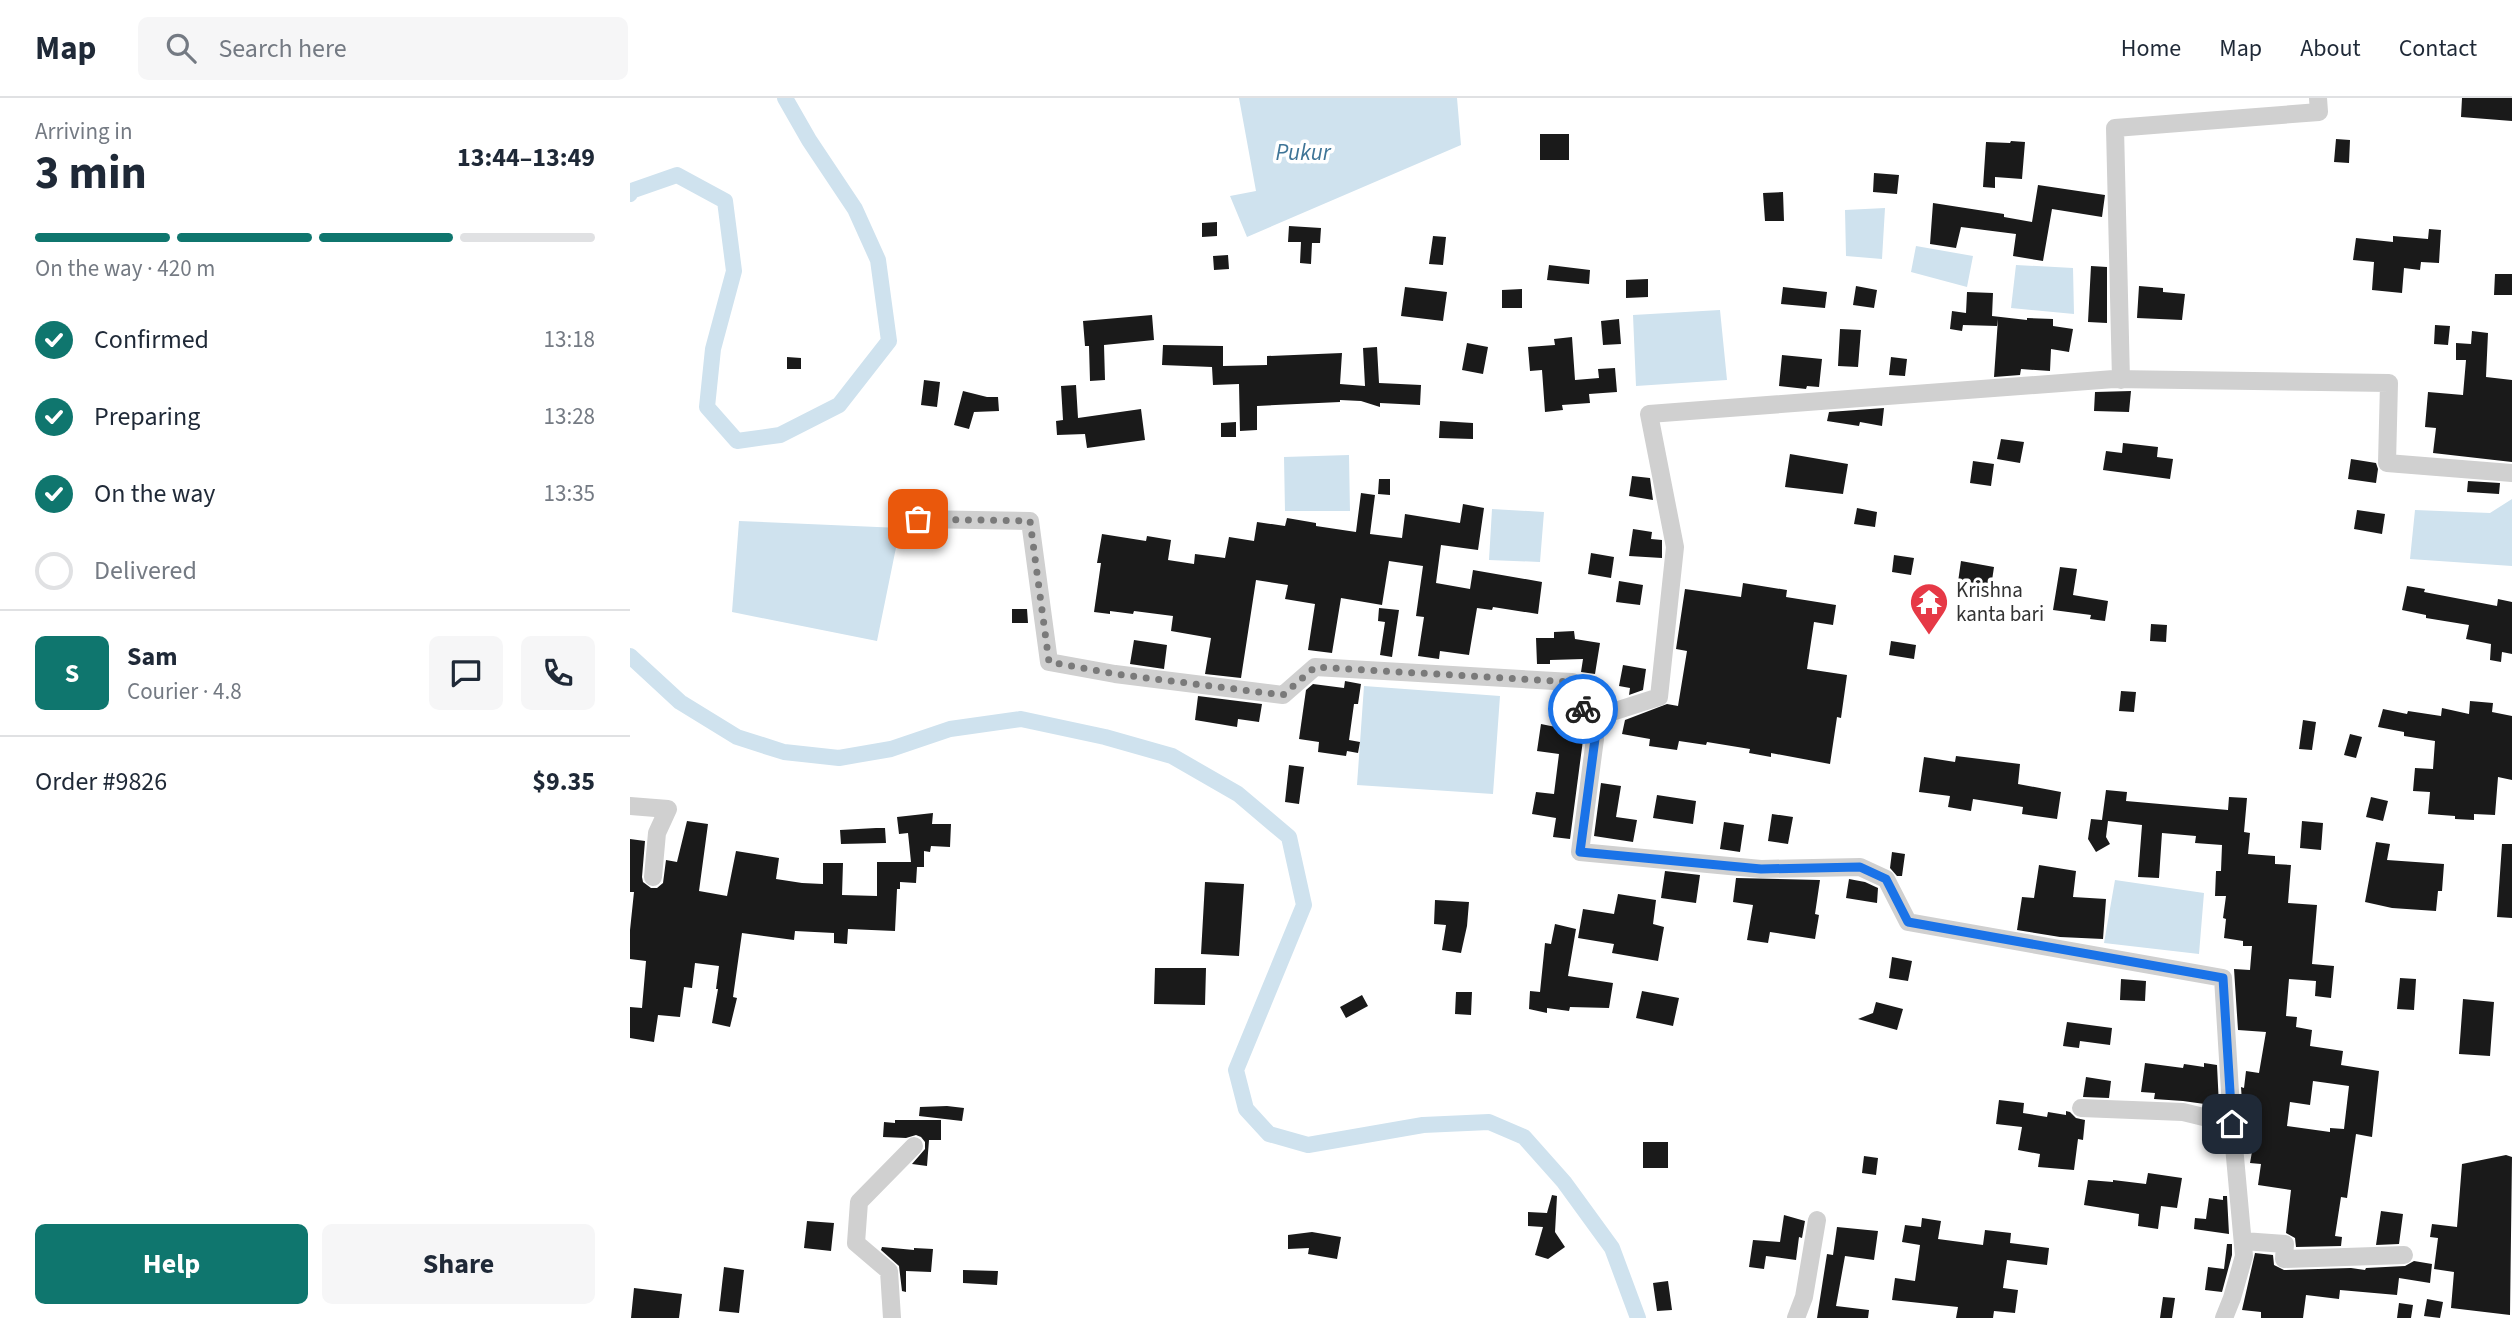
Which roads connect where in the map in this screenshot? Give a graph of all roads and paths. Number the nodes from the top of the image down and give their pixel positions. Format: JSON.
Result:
{"nodes":[{"id":1,"x":2318,"y":98,"type":"edge"},
{"id":2,"x":2121,"y":380,"type":"junction"},
{"id":3,"x":2512,"y":473,"type":"edge"},
{"id":4,"x":918,"y":519,"type":"dead end"},
{"id":5,"x":1587,"y":720,"type":"junction"},
{"id":6,"x":630,"y":806,"type":"edge"},
{"id":7,"x":653,"y":877,"type":"dead end"},
{"id":8,"x":2081,"y":1108,"type":"dead end"},
{"id":9,"x":2232,"y":1124,"type":"junction"},
{"id":10,"x":914,"y":1146,"type":"dead end"},
{"id":11,"x":1817,"y":1220,"type":"dead end"},
{"id":12,"x":2243,"y":1241,"type":"junction"},
{"id":13,"x":2404,"y":1255,"type":"dead end"},
{"id":14,"x":892,"y":1318,"type":"edge"},
{"id":15,"x":1796,"y":1318,"type":"edge"},
{"id":16,"x":2224,"y":1318,"type":"edge"}],
"edges":[{"from":1,"to":2,"type":"street"},
{"from":2,"to":3,"type":"street"},
{"from":2,"to":5,"type":"street"},
{"from":4,"to":5,"type":"street"},
{"from":5,"to":9,"type":"street"},
{"from":6,"to":7,"type":"street"},
{"from":8,"to":9,"type":"street"},
{"from":9,"to":12,"type":"street"},
{"from":10,"to":14,"type":"street"},
{"from":11,"to":15,"type":"street"},
{"from":12,"to":13,"type":"street"},
{"from":12,"to":16,"type":"street"}]}
